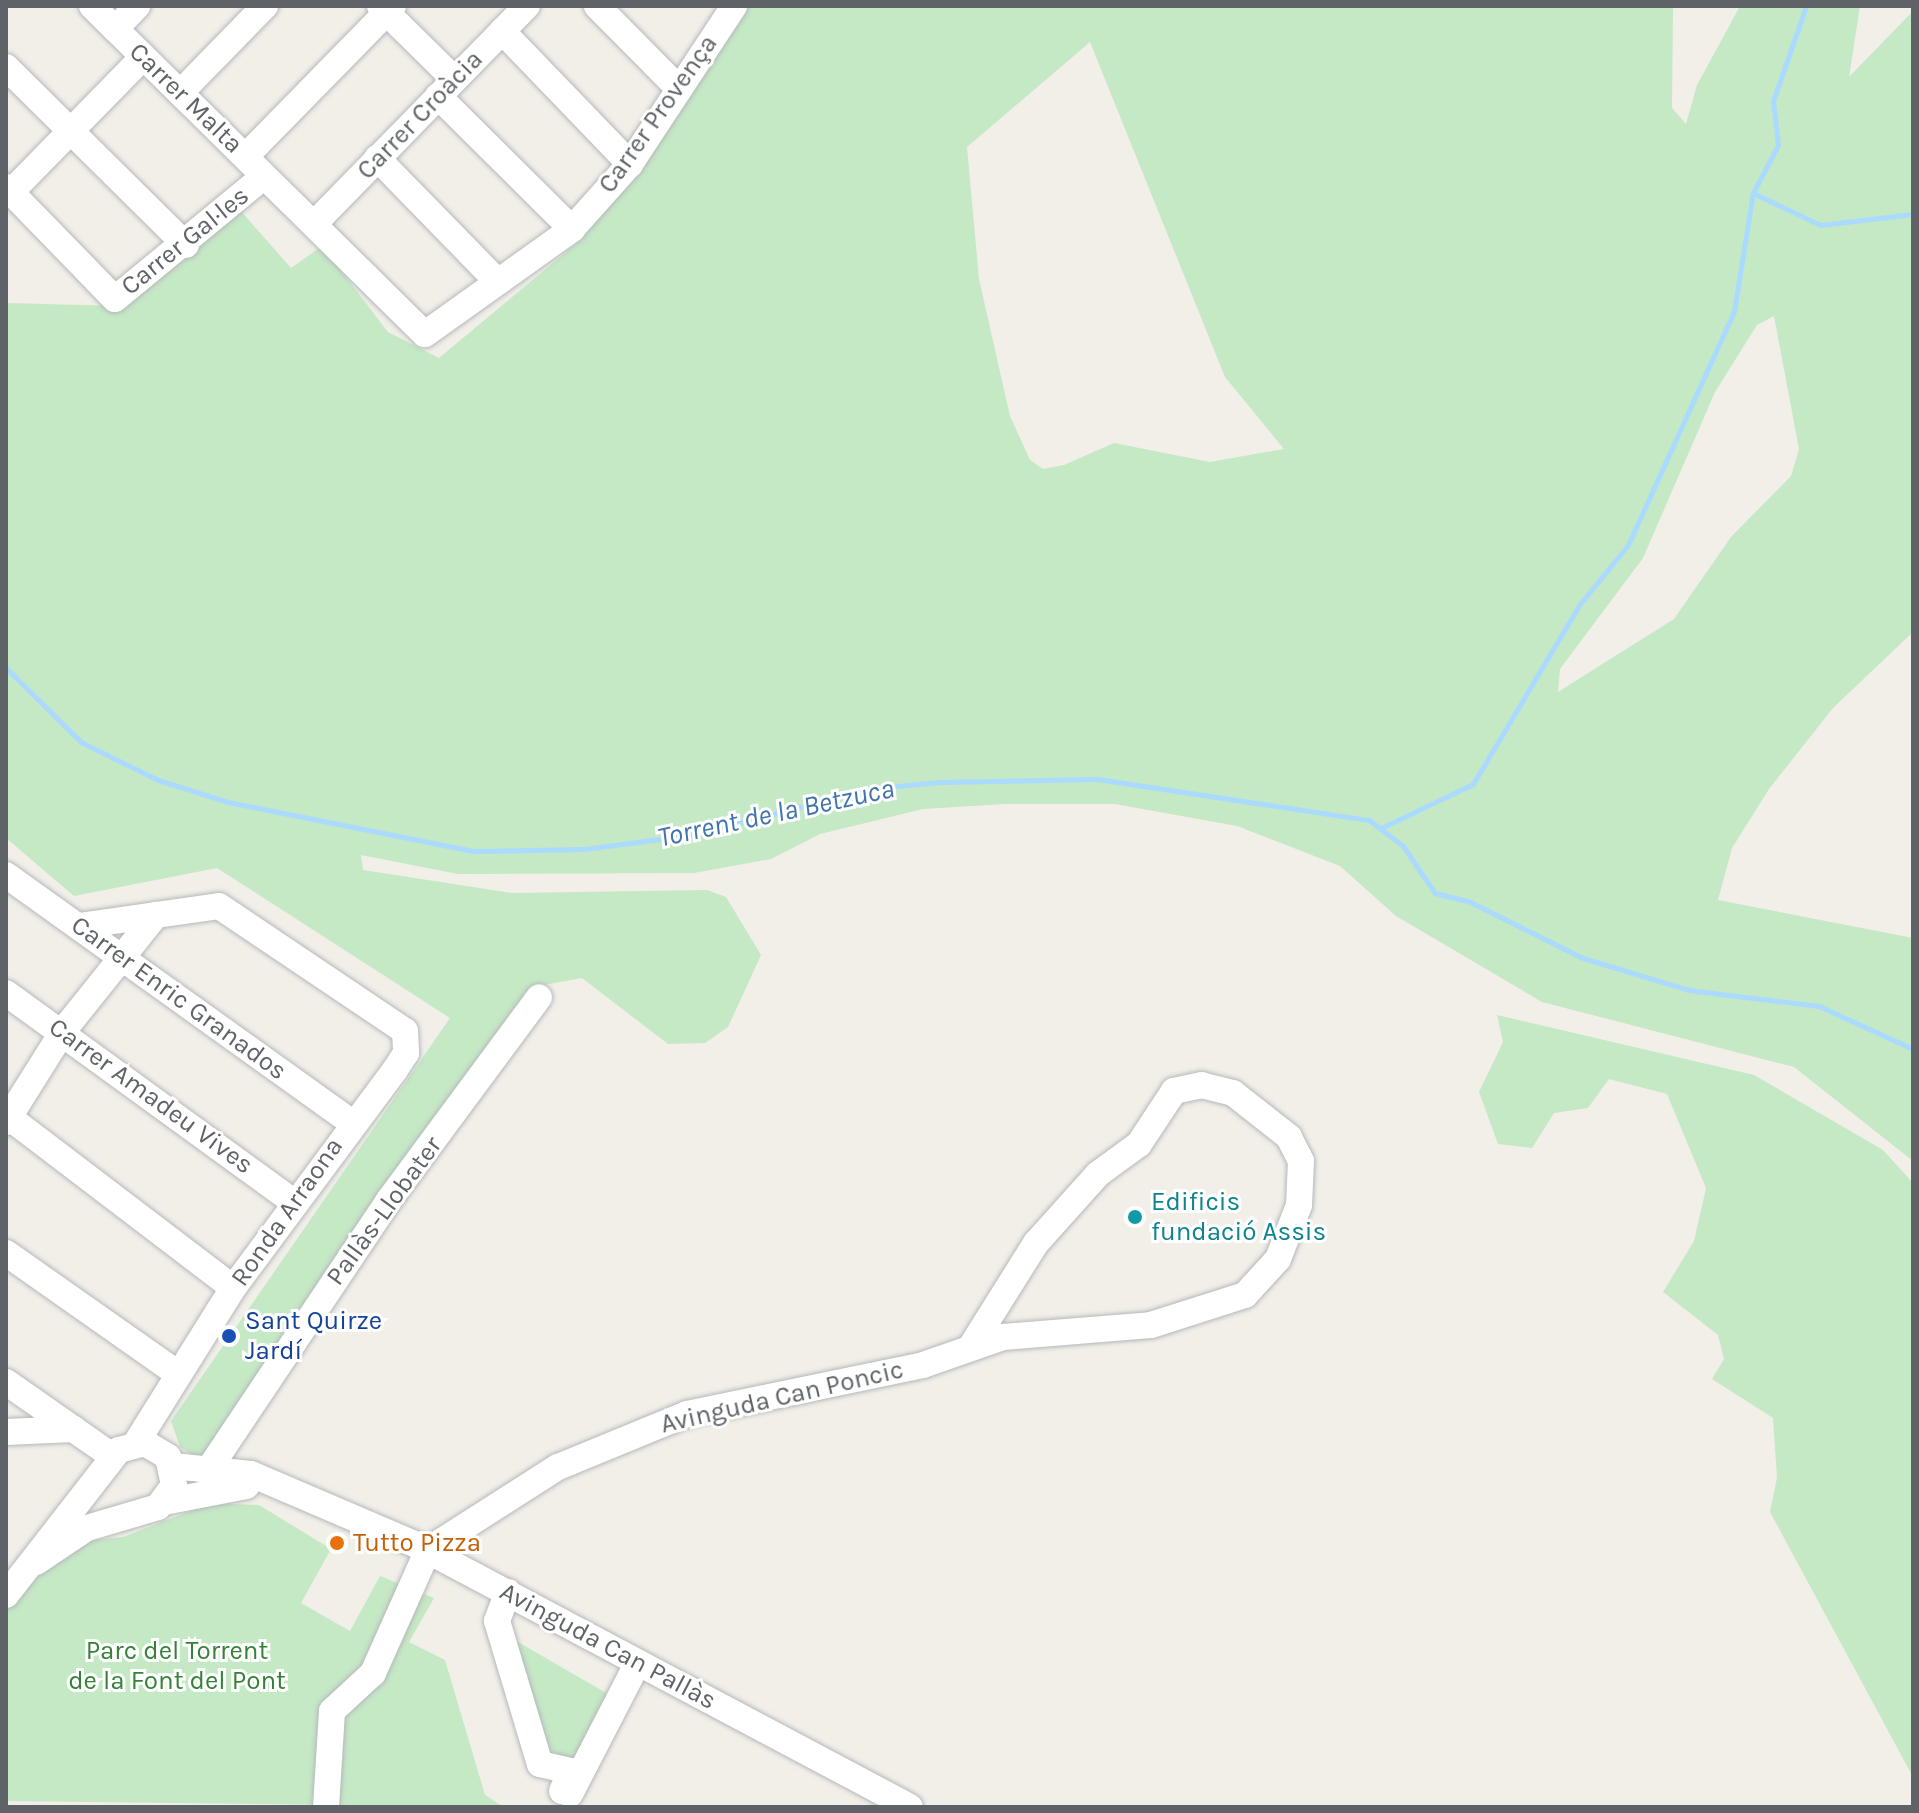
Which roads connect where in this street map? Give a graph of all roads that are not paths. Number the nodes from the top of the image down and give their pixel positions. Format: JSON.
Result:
{"nodes":[{"id":1,"x":92,"y":6,"type":"edge"},
{"id":2,"x":137,"y":6,"type":"edge"},
{"id":3,"x":265,"y":6,"type":"edge"},
{"id":4,"x":527,"y":6,"type":"edge"},
{"id":5,"x":597,"y":6,"type":"edge"},
{"id":6,"x":387,"y":8,"type":"edge"},
{"id":7,"x":728,"y":9,"type":"edge"},
{"id":8,"x":115,"y":29,"type":"junction"},
{"id":9,"x":502,"y":31,"type":"junction"},
{"id":10,"x":143,"y":57,"type":"junction"},
{"id":11,"x":6,"y":67,"type":"edge"},
{"id":12,"x":446,"y":88,"type":"junction"},
{"id":13,"x":679,"y":89,"type":"junction"},
{"id":14,"x":180,"y":93,"type":"junction"},
{"id":15,"x":70,"y":132,"type":"junction"},
{"id":16,"x":246,"y":156,"type":"junction"},
{"id":17,"x":377,"y":158,"type":"junction"},
{"id":18,"x":630,"y":164,"type":"junction"},
{"id":19,"x":264,"y":176,"type":"junction"},
{"id":20,"x":8,"y":190,"type":"edge"},
{"id":21,"x":314,"y":224,"type":"junction"},
{"id":22,"x":572,"y":229,"type":"junction"},
{"id":23,"x":186,"y":245,"type":"junction"},
{"id":24,"x":498,"y":282,"type":"junction"},
{"id":25,"x":425,"y":334,"type":"joint"},
{"id":26,"x":6,"y":875,"type":"edge"},
{"id":27,"x":156,"y":915,"type":"junction"},
{"id":28,"x":79,"y":926,"type":"junction"},
{"id":29,"x":124,"y":956,"type":"junction"},
{"id":30,"x":6,"y":993,"type":"edge"},
{"id":31,"x":539,"y":997,"type":"dead end"},
{"id":32,"x":63,"y":1031,"type":"junction"},
{"id":33,"x":7,"y":1118,"type":"edge"},
{"id":34,"x":351,"y":1122,"type":"junction"},
{"id":35,"x":294,"y":1202,"type":"junction"},
{"id":36,"x":6,"y":1253,"type":"edge"},
{"id":37,"x":233,"y":1288,"type":"junction"},
{"id":38,"x":972,"y":1345,"type":"junction"},
{"id":39,"x":6,"y":1382,"type":"edge"},
{"id":40,"x":171,"y":1385,"type":"junction"},
{"id":41,"x":74,"y":1429,"type":"junction"},
{"id":42,"x":6,"y":1432,"type":"edge"},
{"id":43,"x":136,"y":1443,"type":"junction"},
{"id":44,"x":167,"y":1458,"type":"junction"},
{"id":45,"x":109,"y":1463,"type":"junction"},
{"id":46,"x":209,"y":1469,"type":"junction"},
{"id":47,"x":256,"y":1481,"type":"junction"},
{"id":48,"x":164,"y":1502,"type":"junction"},
{"id":49,"x":134,"y":1511,"type":"junction"},
{"id":50,"x":428,"y":1550,"type":"junction"},
{"id":51,"x":36,"y":1562,"type":"junction"},
{"id":52,"x":508,"y":1592,"type":"junction"},
{"id":53,"x":6,"y":1595,"type":"edge"},
{"id":54,"x":638,"y":1662,"type":"junction"},
{"id":55,"x":563,"y":1799,"type":"edge"},
{"id":56,"x":326,"y":1807,"type":"edge"},
{"id":57,"x":910,"y":1807,"type":"edge"}],
"edges":[{"from":1,"to":8,"type":"street","name":"Carrer Malta"},
{"from":2,"to":8,"type":"street"},
{"from":3,"to":14,"type":"street"},
{"from":4,"to":9,"type":"street","name":"Carrer Croàcia"},
{"from":5,"to":13,"type":"street"},
{"from":6,"to":12,"type":"street"},
{"from":6,"to":16,"type":"street"},
{"from":7,"to":13,"type":"street","name":"Carrer Provença"},
{"from":8,"to":10,"type":"street","name":"Carrer Malta"},
{"from":9,"to":12,"type":"street","name":"Carrer Croàcia"},
{"from":9,"to":18,"type":"street"},
{"from":10,"to":14,"type":"street","name":"Carrer Malta"},
{"from":10,"to":15,"type":"street"},
{"from":11,"to":15,"type":"street"},
{"from":12,"to":17,"type":"street","name":"Carrer Croàcia"},
{"from":12,"to":22,"type":"street"},
{"from":13,"to":18,"type":"street","name":"Carrer Provença"},
{"from":14,"to":16,"type":"street","name":"Carrer Malta"},
{"from":15,"to":20,"type":"street"},
{"from":15,"to":23,"type":"street"},
{"from":16,"to":19,"type":"street","name":"Carrer Malta"},
{"from":17,"to":21,"type":"street","name":"Carrer Croàcia"},
{"from":17,"to":24,"type":"street"},
{"from":18,"to":22,"type":"street","name":"Carrer Provença"},
{"from":19,"to":21,"type":"street","name":"Carrer Malta"},
{"from":19,"to":23,"type":"street","name":"Carrer Gal·les"},
{"from":20,"to":23,"type":"street","name":"Carrer Gal·les"},
{"from":21,"to":25,"type":"street","name":"Carrer Malta"},
{"from":22,"to":24,"type":"street","name":"Carrer Provença"},
{"from":24,"to":25,"type":"street","name":"Carrer Provença"},
{"from":26,"to":28,"type":"street","name":"Carrer Enric Granados"},
{"from":27,"to":28,"type":"street"},
{"from":27,"to":29,"type":"street"},
{"from":27,"to":34,"type":"street","name":"Ronda Arraona"},
{"from":28,"to":29,"type":"street","name":"Carrer Enric Granados"},
{"from":29,"to":32,"type":"street"},
{"from":29,"to":34,"type":"street","name":"Carrer Enric Granados"},
{"from":30,"to":32,"type":"street","name":"Carrer Amadeu Vives"},
{"from":31,"to":46,"type":"street","name":"Pallàs-Llobater"},
{"from":32,"to":33,"type":"street"},
{"from":32,"to":35,"type":"street","name":"Carrer Amadeu Vives"},
{"from":33,"to":37,"type":"street"},
{"from":34,"to":35,"type":"street","name":"Ronda Arraona"},
{"from":35,"to":37,"type":"street","name":"Ronda Arraona"},
{"from":36,"to":40,"type":"street"},
{"from":37,"to":40,"type":"street","name":"Ronda Arraona"},
{"from":38,"to":38,"type":"street","name":"Avinguda Can Poncic"},
{"from":38,"to":50,"type":"street","name":"Avinguda Can Poncic"},
{"from":39,"to":41,"type":"street"},
{"from":40,"to":43,"type":"street","name":"Ronda Arraona"},
{"from":40,"to":44,"type":"street"},
{"from":41,"to":42,"type":"street"},
{"from":41,"to":45,"type":"street"},
{"from":43,"to":44,"type":"street"},
{"from":43,"to":45,"type":"street"},
{"from":44,"to":46,"type":"street","name":"Avinguda Can Pallàs"},
{"from":44,"to":48,"type":"street"},
{"from":45,"to":49,"type":"street"},
{"from":45,"to":51,"type":"street"},
{"from":46,"to":47,"type":"street","name":"Avinguda Can Pallàs"},
{"from":47,"to":48,"type":"street"},
{"from":47,"to":50,"type":"street","name":"Avinguda Can Pallàs"},
{"from":48,"to":49,"type":"street"},
{"from":49,"to":51,"type":"street"},
{"from":50,"to":52,"type":"street","name":"Avinguda Can Pallàs"},
{"from":50,"to":56,"type":"street"},
{"from":51,"to":53,"type":"street"},
{"from":52,"to":54,"type":"street","name":"Avinguda Can Pallàs"},
{"from":52,"to":55,"type":"street"},
{"from":54,"to":55,"type":"street"},
{"from":54,"to":57,"type":"street","name":"Avinguda Can Pallàs"}]}
